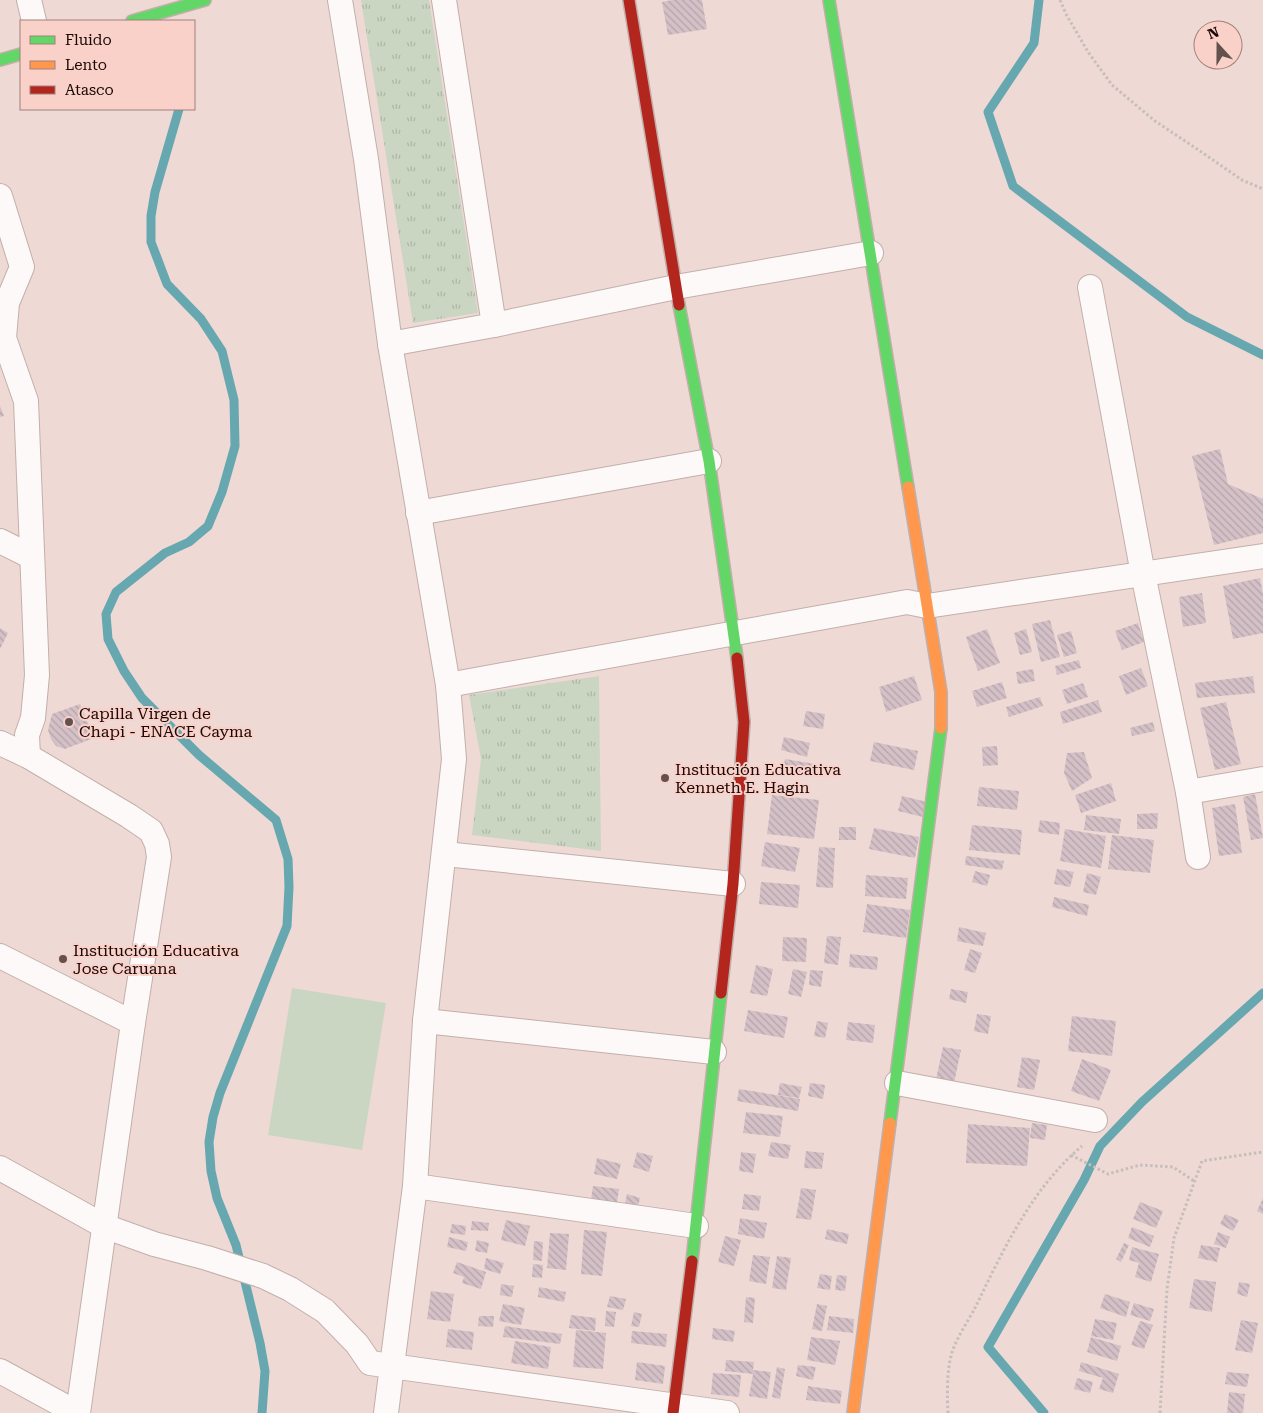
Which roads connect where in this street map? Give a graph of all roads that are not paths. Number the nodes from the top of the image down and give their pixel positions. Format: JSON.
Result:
{"nodes":[{"id":1,"x":29,"y":0,"type":"edge"},
{"id":2,"x":205,"y":0,"type":"edge"},
{"id":3,"x":340,"y":0,"type":"edge"},
{"id":4,"x":444,"y":0,"type":"edge"},
{"id":5,"x":629,"y":0,"type":"edge"},
{"id":6,"x":829,"y":0,"type":"edge"},
{"id":7,"x":34,"y":20,"type":"edge"},
{"id":8,"x":135,"y":20,"type":"edge"},
{"id":9,"x":20,"y":54,"type":"edge"},
{"id":10,"x":0,"y":60,"type":"edge"},
{"id":11,"x":0,"y":196,"type":"edge"},
{"id":12,"x":871,"y":254,"type":"junction"},
{"id":13,"x":22,"y":267,"type":"junction"},
{"id":14,"x":0,"y":274,"type":"edge"},
{"id":15,"x":676,"y":287,"type":"junction"},
{"id":16,"x":1090,"y":288,"type":"dead end"},
{"id":17,"x":494,"y":325,"type":"junction"},
{"id":18,"x":390,"y":344,"type":"junction"},
{"id":19,"x":709,"y":461,"type":"junction"},
{"id":20,"x":418,"y":513,"type":"junction"},
{"id":21,"x":0,"y":540,"type":"edge"},
{"id":22,"x":1263,"y":556,"type":"edge"},
{"id":23,"x":32,"y":558,"type":"junction"},
{"id":24,"x":1143,"y":574,"type":"junction"},
{"id":25,"x":927,"y":606,"type":"junction"},
{"id":26,"x":734,"y":634,"type":"junction"},
{"id":27,"x":448,"y":685,"type":"junction"},
{"id":28,"x":0,"y":743,"type":"edge"},
{"id":29,"x":28,"y":756,"type":"junction"},
{"id":30,"x":1263,"y":779,"type":"edge"},
{"id":31,"x":1188,"y":792,"type":"junction"},
{"id":32,"x":445,"y":854,"type":"junction"},
{"id":33,"x":1198,"y":857,"type":"dead end"},
{"id":34,"x":733,"y":884,"type":"junction"},
{"id":35,"x":0,"y":956,"type":"edge"},
{"id":36,"x":425,"y":1022,"type":"junction"},
{"id":37,"x":133,"y":1023,"type":"junction"},
{"id":38,"x":714,"y":1052,"type":"junction"},
{"id":39,"x":897,"y":1083,"type":"junction"},
{"id":40,"x":1095,"y":1120,"type":"road end"},
{"id":41,"x":0,"y":1168,"type":"edge"},
{"id":42,"x":415,"y":1186,"type":"junction"},
{"id":43,"x":104,"y":1226,"type":"junction"},
{"id":44,"x":696,"y":1226,"type":"junction"},
{"id":45,"x":391,"y":1366,"type":"junction"},
{"id":46,"x":0,"y":1371,"type":"edge"},
{"id":47,"x":674,"y":1409,"type":"edge"},
{"id":48,"x":78,"y":1413,"type":"edge"},
{"id":49,"x":386,"y":1413,"type":"edge"},
{"id":50,"x":727,"y":1413,"type":"edge"},
{"id":51,"x":853,"y":1413,"type":"edge"}],
"edges":[{"from":1,"to":7,"type":"street"},
{"from":2,"to":8,"type":"street"},
{"from":3,"to":18,"type":"street"},
{"from":4,"to":17,"type":"street"},
{"from":5,"to":15,"type":"street"},
{"from":6,"to":12,"type":"street"},
{"from":9,"to":10,"type":"street"},
{"from":11,"to":13,"type":"street"},
{"from":12,"to":15,"type":"street"},
{"from":12,"to":25,"type":"street"},
{"from":13,"to":14,"type":"street"},
{"from":13,"to":23,"type":"street"},
{"from":15,"to":17,"type":"street"},
{"from":15,"to":19,"type":"street"},
{"from":16,"to":24,"type":"street"},
{"from":17,"to":18,"type":"street"},
{"from":18,"to":20,"type":"street"},
{"from":19,"to":20,"type":"street"},
{"from":19,"to":26,"type":"street"},
{"from":20,"to":27,"type":"street"},
{"from":21,"to":23,"type":"street"},
{"from":22,"to":24,"type":"street"},
{"from":23,"to":29,"type":"street"},
{"from":24,"to":25,"type":"street"},
{"from":24,"to":31,"type":"street"},
{"from":25,"to":26,"type":"street"},
{"from":25,"to":39,"type":"street"},
{"from":26,"to":27,"type":"street"},
{"from":26,"to":34,"type":"street"},
{"from":27,"to":32,"type":"street"},
{"from":28,"to":29,"type":"street"},
{"from":29,"to":37,"type":"street"},
{"from":30,"to":31,"type":"street"},
{"from":31,"to":33,"type":"street"},
{"from":32,"to":34,"type":"street"},
{"from":32,"to":36,"type":"street"},
{"from":34,"to":38,"type":"street"},
{"from":35,"to":37,"type":"street"},
{"from":36,"to":38,"type":"street"},
{"from":36,"to":42,"type":"street"},
{"from":37,"to":43,"type":"street"},
{"from":38,"to":44,"type":"street"},
{"from":39,"to":40,"type":"street"},
{"from":39,"to":51,"type":"street"},
{"from":41,"to":43,"type":"street"},
{"from":42,"to":44,"type":"street"},
{"from":42,"to":45,"type":"street"},
{"from":43,"to":45,"type":"street"},
{"from":43,"to":48,"type":"street"},
{"from":44,"to":47,"type":"street"},
{"from":45,"to":47,"type":"street"},
{"from":45,"to":49,"type":"street"},
{"from":46,"to":48,"type":"street"},
{"from":47,"to":50,"type":"street"}]}
